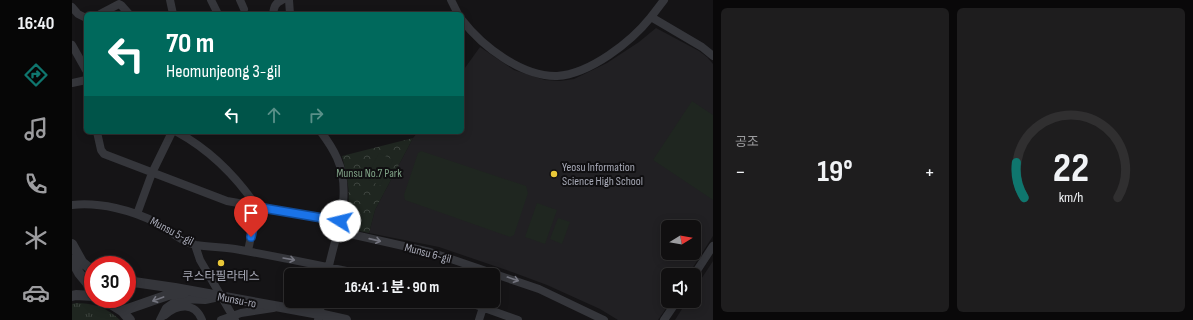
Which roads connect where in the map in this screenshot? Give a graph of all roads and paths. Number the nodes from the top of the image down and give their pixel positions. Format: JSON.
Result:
{"nodes":[{"id":1,"x":170,"y":0,"type":"edge"},
{"id":2,"x":211,"y":0,"type":"edge"},
{"id":3,"x":240,"y":0,"type":"edge"},
{"id":4,"x":282,"y":0,"type":"edge"},
{"id":5,"x":289,"y":0,"type":"edge"},
{"id":6,"x":451,"y":0,"type":"edge"},
{"id":7,"x":664,"y":0,"type":"edge"},
{"id":8,"x":72,"y":7,"type":"edge"},
{"id":9,"x":244,"y":9,"type":"dead end"},
{"id":10,"x":104,"y":12,"type":"edge"},
{"id":11,"x":127,"y":12,"type":"edge"},
{"id":12,"x":173,"y":12,"type":"edge"},
{"id":13,"x":217,"y":12,"type":"edge"},
{"id":14,"x":273,"y":12,"type":"edge"},
{"id":15,"x":290,"y":12,"type":"edge"},
{"id":16,"x":457,"y":12,"type":"edge"},
{"id":17,"x":84,"y":17,"type":"edge"},
{"id":18,"x":651,"y":17,"type":"junction"},
{"id":19,"x":464,"y":22,"type":"edge"},
{"id":20,"x":72,"y":45,"type":"edge"},
{"id":21,"x":713,"y":56,"type":"edge"},
{"id":22,"x":84,"y":66,"type":"edge"},
{"id":23,"x":84,"y":80,"type":"edge"},
{"id":24,"x":72,"y":83,"type":"edge"},
{"id":25,"x":97,"y":134,"type":"edge"},
{"id":26,"x":171,"y":134,"type":"edge"},
{"id":27,"x":180,"y":134,"type":"edge"},
{"id":28,"x":322,"y":134,"type":"edge"},
{"id":29,"x":152,"y":173,"type":"junction"},
{"id":30,"x":72,"y":204,"type":"edge"},
{"id":31,"x":257,"y":207,"type":"junction"},
{"id":32,"x":137,"y":214,"type":"junction"},
{"id":33,"x":340,"y":221,"type":"junction"},
{"id":34,"x":337,"y":231,"type":"junction"},
{"id":35,"x":72,"y":244,"type":"edge"},
{"id":36,"x":195,"y":245,"type":"junction"},
{"id":37,"x":713,"y":246,"type":"edge"},
{"id":38,"x":248,"y":251,"type":"junction"},
{"id":39,"x":72,"y":260,"type":"edge"},
{"id":40,"x":84,"y":264,"type":"edge"},
{"id":41,"x":329,"y":266,"type":"junction"},
{"id":42,"x":337,"y":268,"type":"edge"},
{"id":43,"x":473,"y":268,"type":"edge"},
{"id":44,"x":699,"y":268,"type":"edge"},
{"id":45,"x":500,"y":278,"type":"edge"},
{"id":46,"x":84,"y":279,"type":"edge"},
{"id":47,"x":136,"y":282,"type":"edge"},
{"id":48,"x":194,"y":292,"type":"junction"},
{"id":49,"x":84,"y":295,"type":"edge"},
{"id":50,"x":72,"y":296,"type":"edge"},
{"id":51,"x":221,"y":297,"type":"junction"},
{"id":52,"x":278,"y":307,"type":"junction"},
{"id":53,"x":117,"y":308,"type":"edge"},
{"id":54,"x":483,"y":308,"type":"edge"},
{"id":55,"x":492,"y":308,"type":"edge"},
{"id":56,"x":672,"y":308,"type":"edge"},
{"id":57,"x":122,"y":311,"type":"junction"},
{"id":58,"x":318,"y":317,"type":"edge"},
{"id":59,"x":233,"y":318,"type":"edge"},
{"id":60,"x":130,"y":320,"type":"edge"},
{"id":61,"x":160,"y":320,"type":"edge"},
{"id":62,"x":202,"y":320,"type":"edge"},
{"id":63,"x":220,"y":320,"type":"edge"},
{"id":64,"x":346,"y":320,"type":"edge"},
{"id":65,"x":479,"y":320,"type":"edge"},
{"id":66,"x":518,"y":320,"type":"edge"},
{"id":67,"x":604,"y":320,"type":"edge"},
{"id":68,"x":664,"y":320,"type":"edge"}],
"edges":[{"from":1,"to":12,"type":"street"},
{"from":2,"to":13,"type":"street"},
{"from":3,"to":9,"type":"street"},
{"from":4,"to":14,"type":"street"},
{"from":5,"to":15,"type":"street"},
{"from":6,"to":16,"type":"street"},
{"from":7,"to":18,"type":"street"},
{"from":8,"to":17,"type":"street"},
{"from":10,"to":11,"type":"street"},
{"from":18,"to":19,"type":"street"},
{"from":18,"to":21,"type":"street"},
{"from":20,"to":22,"type":"street"},
{"from":23,"to":24,"type":"street"},
{"from":25,"to":29,"type":"street"},
{"from":26,"to":29,"type":"street"},
{"from":27,"to":31,"type":"street"},
{"from":28,"to":33,"type":"street"},
{"from":29,"to":31,"type":"street"},
{"from":29,"to":32,"type":"street"},
{"from":30,"to":32,"type":"street","name":"Munsu 5-gil"},
{"from":31,"to":33,"type":"street"},
{"from":31,"to":38,"type":"street"},
{"from":32,"to":36,"type":"street","name":"Munsu 5-gil"},
{"from":33,"to":34,"type":"street"},
{"from":34,"to":41,"type":"street"},
{"from":34,"to":43,"type":"street","name":"Munsu 6-gil","one_way":true},
{"from":35,"to":40,"type":"street"},
{"from":36,"to":38,"type":"street","name":"Munsu 5-gil"},
{"from":36,"to":51,"type":"street"},
{"from":37,"to":44,"type":"street"},
{"from":38,"to":41,"type":"street","name":"Munsu 5-gil","one_way":true},
{"from":39,"to":46,"type":"street"},
{"from":41,"to":42,"type":"street","name":"Munsu 5-gil"},
{"from":45,"to":67,"type":"street","name":"Munsu 6-gil","one_way":true},
{"from":47,"to":48,"type":"street","name":"Munsu-ro"},
{"from":48,"to":51,"type":"street","name":"Munsu-ro"},
{"from":48,"to":57,"type":"street","one_way":true},
{"from":49,"to":50,"type":"street"},
{"from":51,"to":52,"type":"street","name":"Munsu-ro"},
{"from":51,"to":59,"type":"street"},
{"from":51,"to":61,"type":"street"},
{"from":52,"to":58,"type":"street","name":"Munsu-ro"},
{"from":52,"to":59,"type":"street"},
{"from":53,"to":57,"type":"street"},
{"from":54,"to":65,"type":"street"},
{"from":55,"to":66,"type":"street"},
{"from":56,"to":68,"type":"street"},
{"from":57,"to":60,"type":"street"},
{"from":58,"to":64,"type":"street","name":"Munsu-ro"},
{"from":59,"to":63,"type":"street"},
{"from":61,"to":62,"type":"street"}]}
